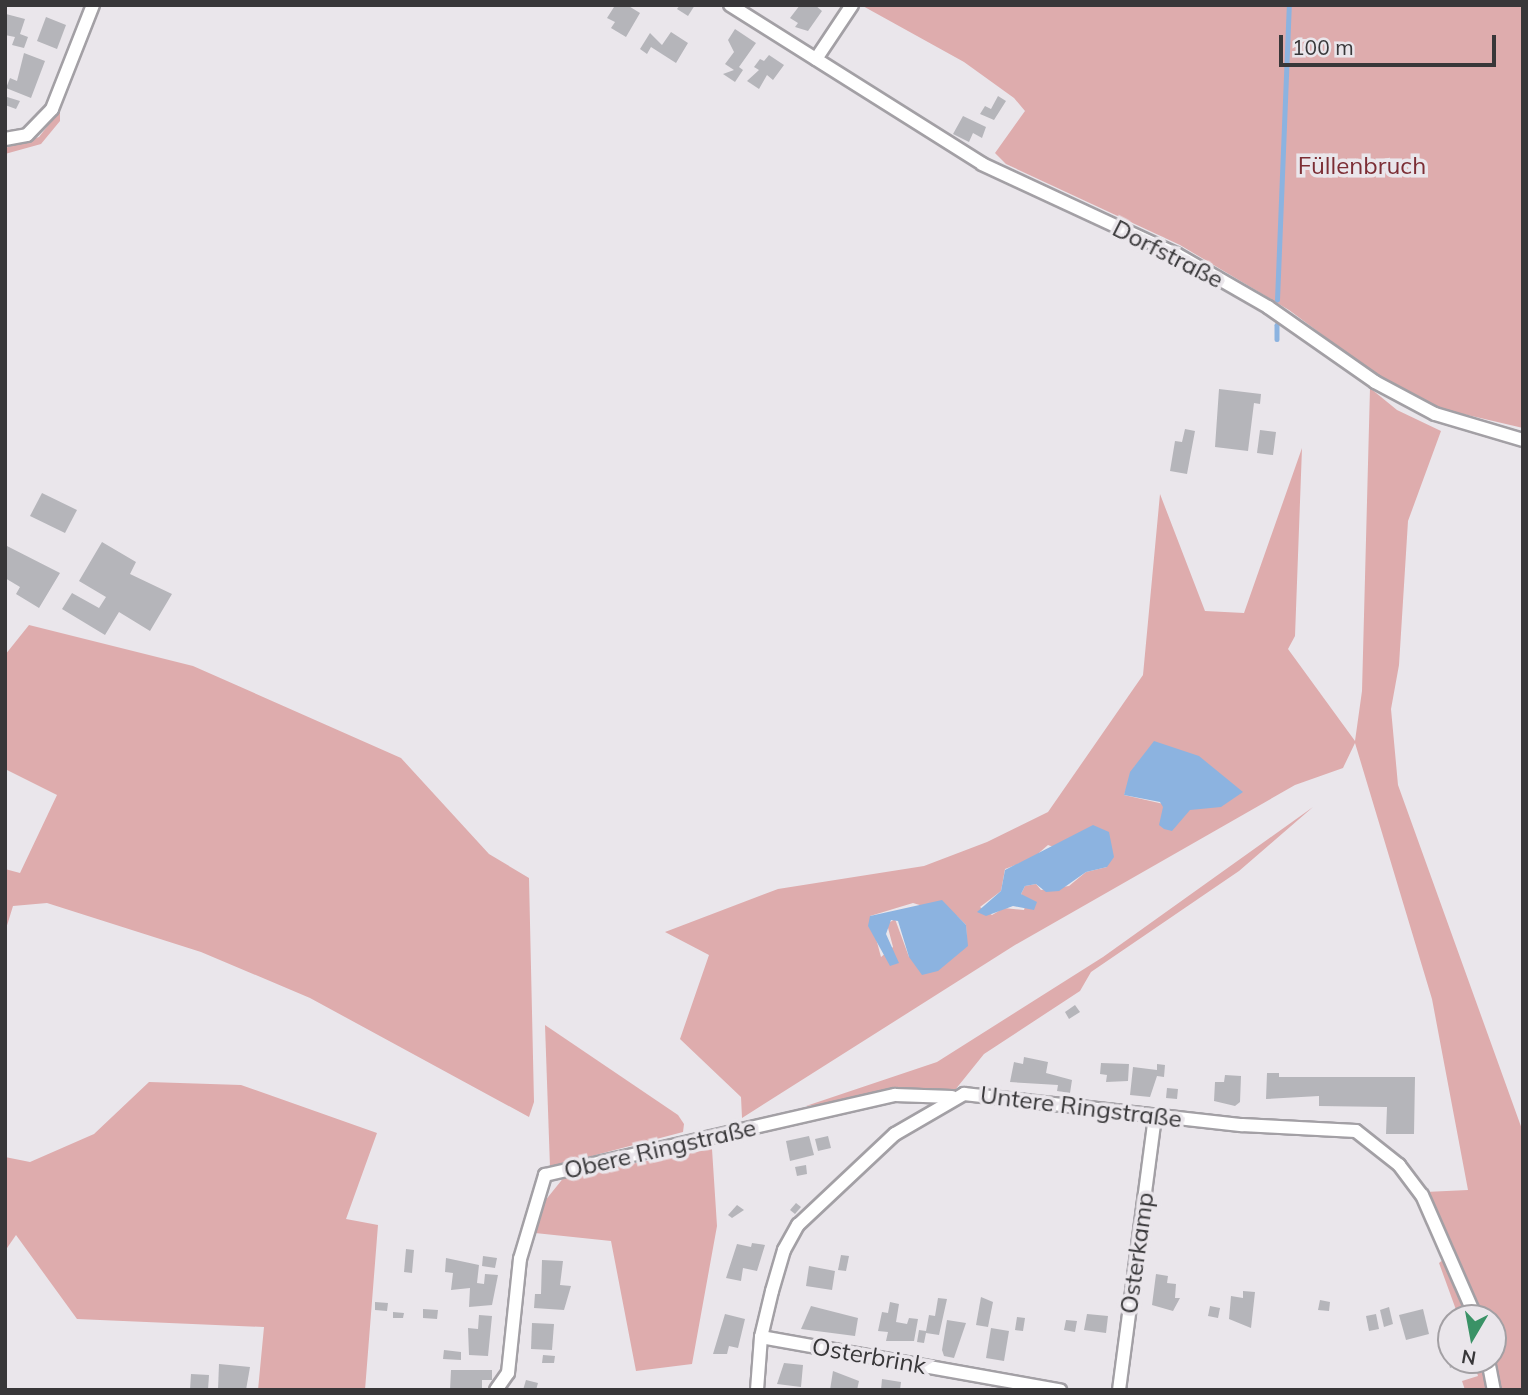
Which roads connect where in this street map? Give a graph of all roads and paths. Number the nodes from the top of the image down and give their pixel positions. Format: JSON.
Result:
{"nodes":[{"id":1,"x":93,"y":5,"type":"edge"},
{"id":2,"x":730,"y":5,"type":"edge"},
{"id":3,"x":852,"y":5,"type":"edge"},
{"id":4,"x":816,"y":59,"type":"junction"},
{"id":5,"x":5,"y":139,"type":"edge"},
{"id":6,"x":1523,"y":440,"type":"edge"},
{"id":7,"x":952,"y":1097,"type":"junction"},
{"id":8,"x":1155,"y":1116,"type":"junction"},
{"id":9,"x":1470,"y":1304,"type":"edge"},
{"id":10,"x":761,"y":1338,"type":"junction"},
{"id":11,"x":495,"y":1390,"type":"edge"},
{"id":12,"x":757,"y":1390,"type":"edge"},
{"id":13,"x":1060,"y":1390,"type":"edge"},
{"id":14,"x":1119,"y":1390,"type":"edge"}],
"edges":[{"from":1,"to":5,"type":"street"},
{"from":2,"to":4,"type":"street","name":"Dorfstraße"},
{"from":3,"to":4,"type":"street"},
{"from":4,"to":6,"type":"street","name":"Dorfstraße"},
{"from":7,"to":8,"type":"street","name":"Untere Ringstraße"},
{"from":7,"to":10,"type":"street","name":"Untere Ringstraße"},
{"from":7,"to":11,"type":"street","name":"Obere Ringstraße"},
{"from":8,"to":9,"type":"street","name":"Untere Ringstraße"},
{"from":8,"to":14,"type":"street","name":"Osterkamp"},
{"from":10,"to":12,"type":"street","name":"Untere Ringstraße"},
{"from":10,"to":13,"type":"street","name":"Osterbrink"}]}
